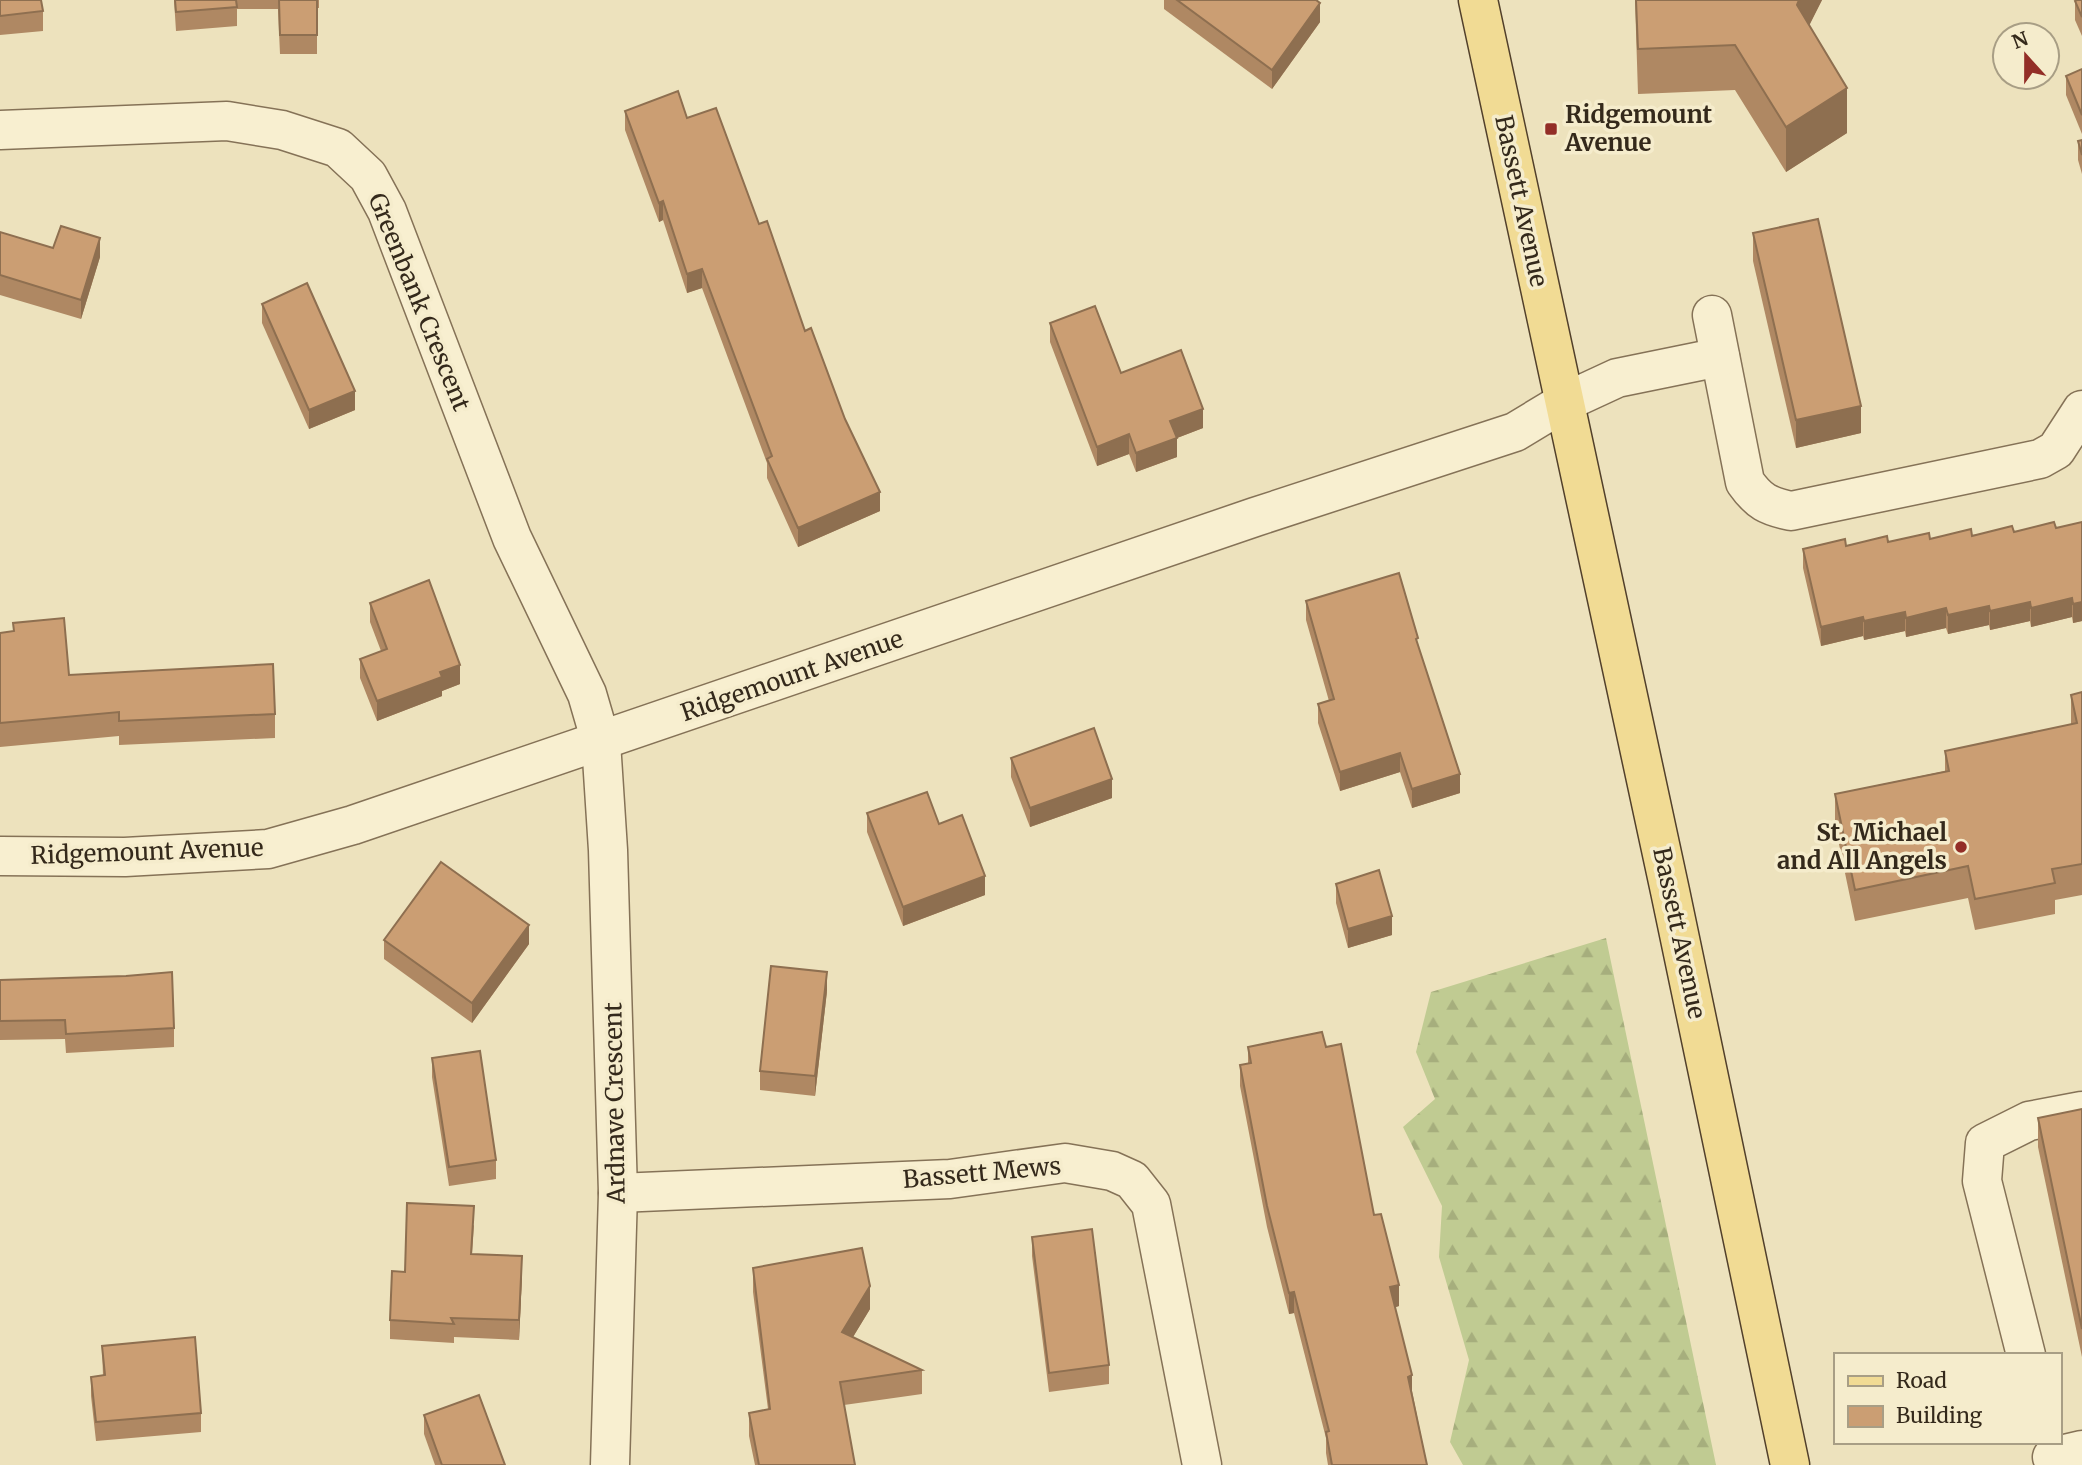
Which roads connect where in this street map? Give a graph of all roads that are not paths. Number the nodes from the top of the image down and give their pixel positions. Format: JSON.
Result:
{"nodes":[{"id":1,"x":1478,"y":0,"type":"edge"},
{"id":2,"x":0,"y":130,"type":"edge"},
{"id":3,"x":1712,"y":315,"type":"dead end"},
{"id":4,"x":1720,"y":357,"type":"junction"},
{"id":5,"x":1563,"y":403,"type":"junction"},
{"id":6,"x":2082,"y":410,"type":"edge"},
{"id":7,"x":601,"y":742,"type":"junction"},
{"id":8,"x":0,"y":856,"type":"edge"},
{"id":9,"x":2082,"y":1111,"type":"edge"},
{"id":10,"x":618,"y":1193,"type":"junction"},
{"id":11,"x":2025,"y":1353,"type":"edge"},
{"id":12,"x":610,"y":1465,"type":"edge"},
{"id":13,"x":1202,"y":1465,"type":"edge"},
{"id":14,"x":1790,"y":1465,"type":"edge"}],
"edges":[{"from":1,"to":5,"type":"main road","name":"Bassett Avenue"},
{"from":2,"to":7,"type":"street","name":"Greenbank Crescent"},
{"from":3,"to":4,"type":"street"},
{"from":4,"to":5,"type":"street"},
{"from":4,"to":6,"type":"street"},
{"from":5,"to":7,"type":"street","name":"Ridgemount Avenue"},
{"from":5,"to":14,"type":"main road","name":"Bassett Avenue"},
{"from":7,"to":8,"type":"street","name":"Ridgemount Avenue"},
{"from":7,"to":10,"type":"street","name":"Ardnave Crescent"},
{"from":9,"to":11,"type":"street"},
{"from":10,"to":12,"type":"street","name":"Ardnave Crescent"},
{"from":10,"to":13,"type":"street","name":"Bassett Mews"}]}
